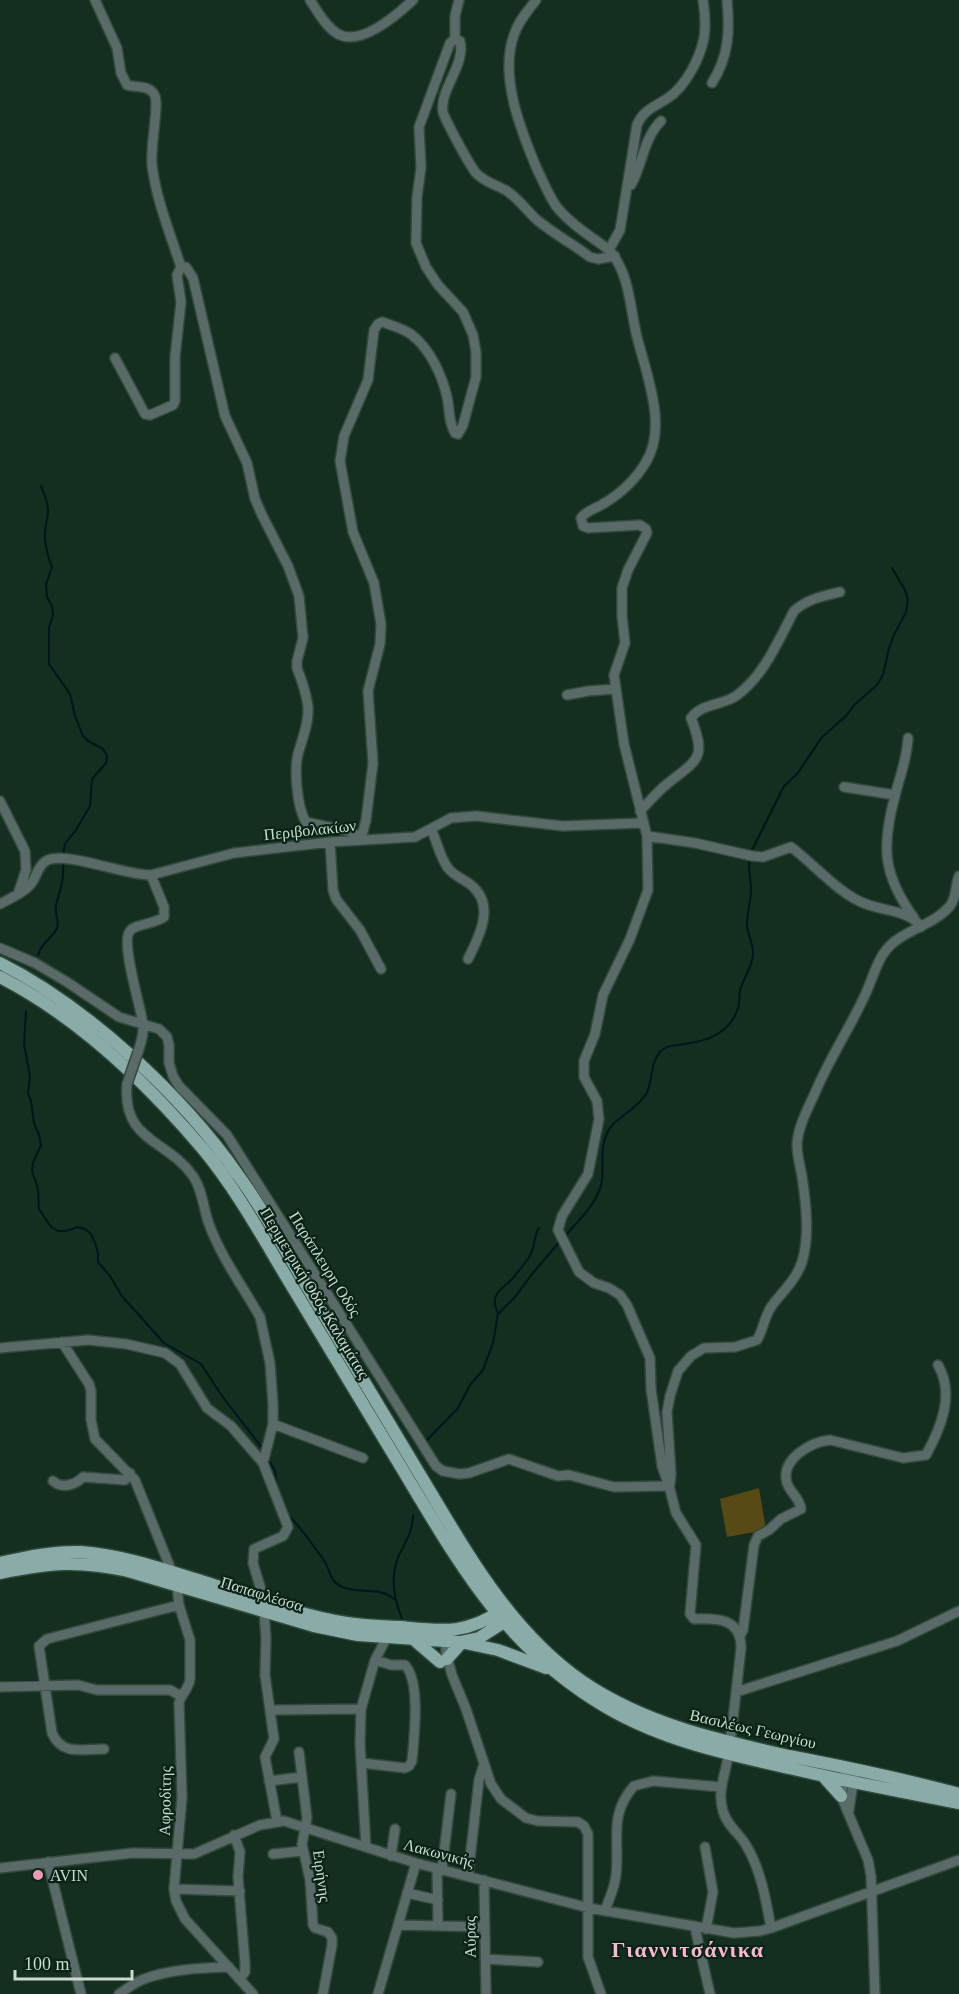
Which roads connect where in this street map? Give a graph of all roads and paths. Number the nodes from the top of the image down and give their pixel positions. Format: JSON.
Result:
{"nodes":[{"id":1,"x":95,"y":0,"type":"edge"},
{"id":2,"x":310,"y":0,"type":"edge"},
{"id":3,"x":413,"y":0,"type":"edge"},
{"id":4,"x":459,"y":0,"type":"edge"},
{"id":5,"x":536,"y":0,"type":"edge"},
{"id":6,"x":703,"y":0,"type":"edge"},
{"id":7,"x":727,"y":0,"type":"edge"},
{"id":8,"x":455,"y":39,"type":"junction"},
{"id":9,"x":712,"y":83,"type":"dead end"},
{"id":10,"x":661,"y":121,"type":"dead end"},
{"id":11,"x":627,"y":189,"type":"junction"},
{"id":12,"x":612,"y":253,"type":"junction"},
{"id":13,"x":181,"y":267,"type":"junction"},
{"id":14,"x":115,"y":358,"type":"dead end"},
{"id":15,"x":840,"y":592,"type":"dead end"},
{"id":16,"x":615,"y":689,"type":"junction"},
{"id":17,"x":567,"y":695,"type":"dead end"},
{"id":18,"x":908,"y":738,"type":"dead end"},
{"id":19,"x":844,"y":787,"type":"dead end"},
{"id":20,"x":895,"y":795,"type":"junction"},
{"id":21,"x":0,"y":801,"type":"edge"},
{"id":22,"x":640,"y":811,"type":"junction"},
{"id":23,"x":642,"y":823,"type":"junction"},
{"id":24,"x":431,"y":829,"type":"junction"},
{"id":25,"x":647,"y":836,"type":"junction"},
{"id":26,"x":361,"y":839,"type":"junction"},
{"id":27,"x":330,"y":842,"type":"junction"},
{"id":28,"x":151,"y":875,"type":"junction"},
{"id":29,"x":959,"y":876,"type":"edge"},
{"id":30,"x":18,"y":894,"type":"junction"},
{"id":31,"x":0,"y":904,"type":"edge"},
{"id":32,"x":954,"y":905,"type":"edge"},
{"id":33,"x":914,"y":918,"type":"junction"},
{"id":34,"x":921,"y":927,"type":"junction"},
{"id":35,"x":0,"y":948,"type":"edge"},
{"id":36,"x":468,"y":959,"type":"dead end"},
{"id":37,"x":0,"y":963,"type":"edge"},
{"id":38,"x":381,"y":969,"type":"dead end"},
{"id":39,"x":0,"y":977,"type":"edge"},
{"id":40,"x":143,"y":1024,"type":"junction"},
{"id":41,"x":62,"y":1342,"type":"junction"},
{"id":42,"x":0,"y":1348,"type":"edge"},
{"id":43,"x":938,"y":1365,"type":"dead end"},
{"id":44,"x":273,"y":1424,"type":"junction"},
{"id":45,"x":363,"y":1458,"type":"dead end"},
{"id":46,"x":264,"y":1463,"type":"junction"},
{"id":47,"x":130,"y":1473,"type":"junction"},
{"id":48,"x":52,"y":1481,"type":"dead end"},
{"id":49,"x":669,"y":1486,"type":"junction"},
{"id":50,"x":0,"y":1563,"type":"edge"},
{"id":51,"x":172,"y":1572,"type":"junction"},
{"id":52,"x":0,"y":1573,"type":"edge"},
{"id":53,"x":177,"y":1586,"type":"junction"},
{"id":54,"x":475,"y":1587,"type":"junction"},
{"id":55,"x":179,"y":1605,"type":"junction"},
{"id":56,"x":264,"y":1606,"type":"junction"},
{"id":57,"x":959,"y":1611,"type":"edge"},
{"id":58,"x":504,"y":1616,"type":"junction"},
{"id":59,"x":475,"y":1626,"type":"junction"},
{"id":60,"x":442,"y":1635,"type":"junction"},
{"id":61,"x":740,"y":1636,"type":"junction"},
{"id":62,"x":387,"y":1637,"type":"junction"},
{"id":63,"x":412,"y":1638,"type":"junction"},
{"id":64,"x":461,"y":1642,"type":"junction"},
{"id":65,"x":375,"y":1660,"type":"junction"},
{"id":66,"x":444,"y":1660,"type":"junction"},
{"id":67,"x":552,"y":1671,"type":"junction"},
{"id":68,"x":46,"y":1686,"type":"junction"},
{"id":69,"x":0,"y":1687,"type":"edge"},
{"id":70,"x":736,"y":1692,"type":"junction"},
{"id":71,"x":181,"y":1696,"type":"junction"},
{"id":72,"x":361,"y":1709,"type":"junction"},
{"id":73,"x":271,"y":1710,"type":"junction"},
{"id":74,"x":104,"y":1749,"type":"dead end"},
{"id":75,"x":729,"y":1749,"type":"junction"},
{"id":76,"x":299,"y":1752,"type":"dead end"},
{"id":77,"x":362,"y":1763,"type":"junction"},
{"id":78,"x":484,"y":1764,"type":"junction"},
{"id":79,"x":850,"y":1775,"type":"junction"},
{"id":80,"x":822,"y":1776,"type":"junction"},
{"id":81,"x":302,"y":1777,"type":"junction"},
{"id":82,"x":269,"y":1781,"type":"junction"},
{"id":83,"x":721,"y":1788,"type":"junction"},
{"id":84,"x":451,"y":1794,"type":"dead end"},
{"id":85,"x":959,"y":1794,"type":"edge"},
{"id":86,"x":841,"y":1796,"type":"junction"},
{"id":87,"x":959,"y":1803,"type":"edge"},
{"id":88,"x":849,"y":1812,"type":"junction"},
{"id":89,"x":277,"y":1821,"type":"junction"},
{"id":90,"x":305,"y":1828,"type":"junction"},
{"id":91,"x":395,"y":1829,"type":"dead end"},
{"id":92,"x":234,"y":1835,"type":"junction"},
{"id":93,"x":366,"y":1847,"type":"junction"},
{"id":94,"x":705,"y":1847,"type":"dead end"},
{"id":95,"x":303,"y":1851,"type":"junction"},
{"id":96,"x":179,"y":1854,"type":"junction"},
{"id":97,"x":273,"y":1854,"type":"dead end"},
{"id":98,"x":391,"y":1856,"type":"junction"},
{"id":99,"x":959,"y":1860,"type":"edge"},
{"id":100,"x":48,"y":1862,"type":"junction"},
{"id":101,"x":416,"y":1863,"type":"junction"},
{"id":102,"x":0,"y":1868,"type":"edge"},
{"id":103,"x":440,"y":1869,"type":"junction"},
{"id":104,"x":468,"y":1876,"type":"junction"},
{"id":105,"x":484,"y":1880,"type":"junction"},
{"id":106,"x":174,"y":1889,"type":"junction"},
{"id":107,"x":240,"y":1891,"type":"junction"},
{"id":108,"x":407,"y":1893,"type":"junction"},
{"id":109,"x":871,"y":1893,"type":"junction"},
{"id":110,"x":438,"y":1900,"type":"junction"},
{"id":111,"x":589,"y":1908,"type":"junction"},
{"id":112,"x":606,"y":1911,"type":"junction"},
{"id":113,"x":398,"y":1925,"type":"junction"},
{"id":114,"x":438,"y":1926,"type":"junction"},
{"id":115,"x":485,"y":1928,"type":"junction"},
{"id":116,"x":695,"y":1928,"type":"junction"},
{"id":117,"x":771,"y":1928,"type":"junction"},
{"id":118,"x":706,"y":1929,"type":"junction"},
{"id":119,"x":485,"y":1959,"type":"junction"},
{"id":120,"x":538,"y":1962,"type":"dead end"},
{"id":121,"x":229,"y":1966,"type":"junction"},
{"id":122,"x":240,"y":1979,"type":"junction"},
{"id":123,"x":81,"y":1994,"type":"edge"},
{"id":124,"x":119,"y":1994,"type":"edge"},
{"id":125,"x":253,"y":1994,"type":"edge"},
{"id":126,"x":323,"y":1994,"type":"edge"},
{"id":127,"x":378,"y":1994,"type":"edge"},
{"id":128,"x":486,"y":1994,"type":"edge"},
{"id":129,"x":601,"y":1994,"type":"edge"},
{"id":130,"x":710,"y":1994,"type":"edge"},
{"id":131,"x":875,"y":1994,"type":"edge"}],
"edges":[{"from":1,"to":13,"type":"street"},
{"from":2,"to":3,"type":"street"},
{"from":4,"to":8,"type":"street"},
{"from":5,"to":12,"type":"street"},
{"from":6,"to":11,"type":"street"},
{"from":7,"to":9,"type":"street"},
{"from":8,"to":12,"type":"street"},
{"from":8,"to":26,"type":"street"},
{"from":10,"to":11,"type":"street"},
{"from":11,"to":12,"type":"street"},
{"from":12,"to":16,"type":"street"},
{"from":13,"to":14,"type":"street"},
{"from":13,"to":26,"type":"street"},
{"from":15,"to":22,"type":"street"},
{"from":16,"to":17,"type":"street"},
{"from":16,"to":22,"type":"street"},
{"from":18,"to":20,"type":"street"},
{"from":19,"to":20,"type":"street"},
{"from":20,"to":33,"type":"street"},
{"from":21,"to":30,"type":"street"},
{"from":22,"to":23,"type":"street"},
{"from":23,"to":24,"type":"street","name":"Περιβολακίων"},
{"from":23,"to":25,"type":"street"},
{"from":24,"to":26,"type":"street","name":"Περιβολακίων"},
{"from":24,"to":36,"type":"street"},
{"from":25,"to":33,"type":"street"},
{"from":25,"to":49,"type":"street"},
{"from":26,"to":27,"type":"street","name":"Περιβολακίων"},
{"from":27,"to":28,"type":"street","name":"Περιβολακίων"},
{"from":27,"to":38,"type":"street"},
{"from":28,"to":30,"type":"street","name":"Περιβολακίων"},
{"from":28,"to":40,"type":"street"},
{"from":29,"to":32,"type":"street"},
{"from":30,"to":31,"type":"street","name":"Περιβολακίων"},
{"from":32,"to":34,"type":"street"},
{"from":33,"to":34,"type":"street"},
{"from":34,"to":49,"type":"street"},
{"from":35,"to":40,"type":"street","name":"Παράπλευρη Οδός"},
{"from":37,"to":58,"type":"main road","name":"Περιμετρική Οδός Καλαμάτας"},
{"from":39,"to":54,"type":"main road","name":"Περιμετρική Οδός Καλαμάτας"},
{"from":40,"to":44,"type":"street","bridge":true},
{"from":40,"to":49,"type":"street","name":"Παράπλευρη Οδός"},
{"from":41,"to":42,"type":"street"},
{"from":41,"to":46,"type":"street"},
{"from":41,"to":47,"type":"street"},
{"from":43,"to":61,"type":"street"},
{"from":44,"to":45,"type":"street"},
{"from":44,"to":46,"type":"street"},
{"from":46,"to":56,"type":"street"},
{"from":47,"to":48,"type":"street"},
{"from":47,"to":51,"type":"street"},
{"from":49,"to":61,"type":"street"},
{"from":50,"to":51,"type":"main road","name":"Παπαφλέσσα"},
{"from":51,"to":56,"type":"main road","name":"Παπαφλέσσα"},
{"from":52,"to":53,"type":"main road","name":"Παπαφλέσσα"},
{"from":53,"to":55,"type":"street","name":"Αφροδίτης"},
{"from":53,"to":56,"type":"main road","name":"Παπαφλέσσα"},
{"from":54,"to":58,"type":"main road","name":"Περιμετρική Οδός Καλαμάτας"},
{"from":54,"to":59,"type":"main road"},
{"from":55,"to":68,"type":"street"},
{"from":55,"to":71,"type":"street","name":"Αφροδίτης"},
{"from":56,"to":60,"type":"main road","name":"Παπαφλέσσα"},
{"from":56,"to":62,"type":"main road","name":"Παπαφλέσσα"},
{"from":56,"to":73,"type":"street"},
{"from":57,"to":70,"type":"street"},
{"from":58,"to":59,"type":"main road","name":"Παπαφλέσσα"},
{"from":58,"to":64,"type":"main road","name":"Παπαφλέσσα"},
{"from":58,"to":67,"type":"main road","name":"Περιμετρική Οδός Καλαμάτας"},
{"from":58,"to":75,"type":"main road","name":"Βασιλέως Γεωργίου"},
{"from":59,"to":60,"type":"main road","name":"Παπαφλέσσα"},
{"from":60,"to":63,"type":"main road","name":"Παπαφλέσσα"},
{"from":60,"to":64,"type":"main road","name":"Παπαφλέσσα"},
{"from":60,"to":66,"type":"street"},
{"from":61,"to":70,"type":"street"},
{"from":62,"to":63,"type":"main road","name":"Παπαφλέσσα"},
{"from":62,"to":65,"type":"street"},
{"from":63,"to":66,"type":"main road"},
{"from":64,"to":66,"type":"main road"},
{"from":64,"to":67,"type":"main road"},
{"from":65,"to":72,"type":"street"},
{"from":65,"to":77,"type":"street"},
{"from":66,"to":78,"type":"street"},
{"from":67,"to":75,"type":"main road","name":"Βασιλέως Γεωργίου"},
{"from":68,"to":69,"type":"street"},
{"from":68,"to":71,"type":"street"},
{"from":68,"to":74,"type":"street"},
{"from":70,"to":75,"type":"street"},
{"from":71,"to":96,"type":"street","name":"Αφροδίτης"},
{"from":72,"to":73,"type":"street"},
{"from":72,"to":77,"type":"street"},
{"from":73,"to":82,"type":"street"},
{"from":75,"to":79,"type":"main road","name":"Βασιλέως Γεωργίου"},
{"from":75,"to":80,"type":"main road","name":"Βασιλέως Γεωργίου"},
{"from":75,"to":83,"type":"street"},
{"from":76,"to":81,"type":"street","name":"Ειρήνης"},
{"from":77,"to":93,"type":"street"},
{"from":78,"to":104,"type":"street"},
{"from":78,"to":111,"type":"street"},
{"from":79,"to":80,"type":"main road","name":"Βασιλέως Γεωργίου"},
{"from":79,"to":85,"type":"main road","name":"Βασιλέως Γεωργίου"},
{"from":79,"to":86,"type":"street"},
{"from":79,"to":87,"type":"main road","name":"Βασιλέως Γεωργίου"},
{"from":79,"to":88,"type":"street"},
{"from":80,"to":86,"type":"main road"},
{"from":81,"to":82,"type":"street"},
{"from":81,"to":90,"type":"street","name":"Ειρήνης"},
{"from":82,"to":89,"type":"street"},
{"from":83,"to":112,"type":"street"},
{"from":83,"to":117,"type":"street"},
{"from":84,"to":103,"type":"street"},
{"from":86,"to":88,"type":"street"},
{"from":88,"to":109,"type":"street"},
{"from":89,"to":90,"type":"street","name":"Λακωνικής"},
{"from":89,"to":92,"type":"street"},
{"from":90,"to":93,"type":"street","name":"Λακωνικής"},
{"from":90,"to":95,"type":"street","name":"Ειρήνης"},
{"from":91,"to":98,"type":"street"},
{"from":92,"to":96,"type":"street"},
{"from":92,"to":107,"type":"street"},
{"from":93,"to":98,"type":"street","name":"Λακωνικής"},
{"from":94,"to":118,"type":"street"},
{"from":95,"to":97,"type":"street"},
{"from":95,"to":126,"type":"street","name":"Ειρήνης"},
{"from":96,"to":100,"type":"street"},
{"from":96,"to":106,"type":"street","name":"Αφροδίτης"},
{"from":98,"to":101,"type":"street","name":"Λακωνικής"},
{"from":99,"to":109,"type":"street","name":"Λακωνικής"},
{"from":100,"to":102,"type":"street"},
{"from":100,"to":123,"type":"street"},
{"from":101,"to":103,"type":"street","name":"Λακωνικής"},
{"from":101,"to":108,"type":"street"},
{"from":103,"to":104,"type":"street","name":"Λακωνικής"},
{"from":103,"to":110,"type":"street"},
{"from":104,"to":105,"type":"street","name":"Λακωνικής"},
{"from":105,"to":111,"type":"street","name":"Λακωνικής"},
{"from":105,"to":115,"type":"street","name":"Αύρας"},
{"from":106,"to":107,"type":"street"},
{"from":106,"to":121,"type":"street","name":"Αφροδίτης"},
{"from":107,"to":122,"type":"street"},
{"from":108,"to":110,"type":"street"},
{"from":108,"to":113,"type":"street"},
{"from":109,"to":117,"type":"street","name":"Λακωνικής"},
{"from":109,"to":131,"type":"street"},
{"from":110,"to":114,"type":"street"},
{"from":111,"to":112,"type":"street","name":"Λακωνικής"},
{"from":111,"to":129,"type":"street"},
{"from":112,"to":116,"type":"street","name":"Λακωνικής"},
{"from":113,"to":114,"type":"street"},
{"from":113,"to":127,"type":"street"},
{"from":114,"to":115,"type":"street"},
{"from":115,"to":119,"type":"street","name":"Αύρας"},
{"from":116,"to":118,"type":"street","name":"Λακωνικής"},
{"from":116,"to":130,"type":"street"},
{"from":117,"to":118,"type":"street","name":"Λακωνικής"},
{"from":119,"to":120,"type":"street"},
{"from":119,"to":128,"type":"street","name":"Αύρας"},
{"from":121,"to":122,"type":"street","name":"Αφροδίτης"},
{"from":121,"to":124,"type":"street"},
{"from":122,"to":125,"type":"street","name":"Αφροδίτης"}]}
